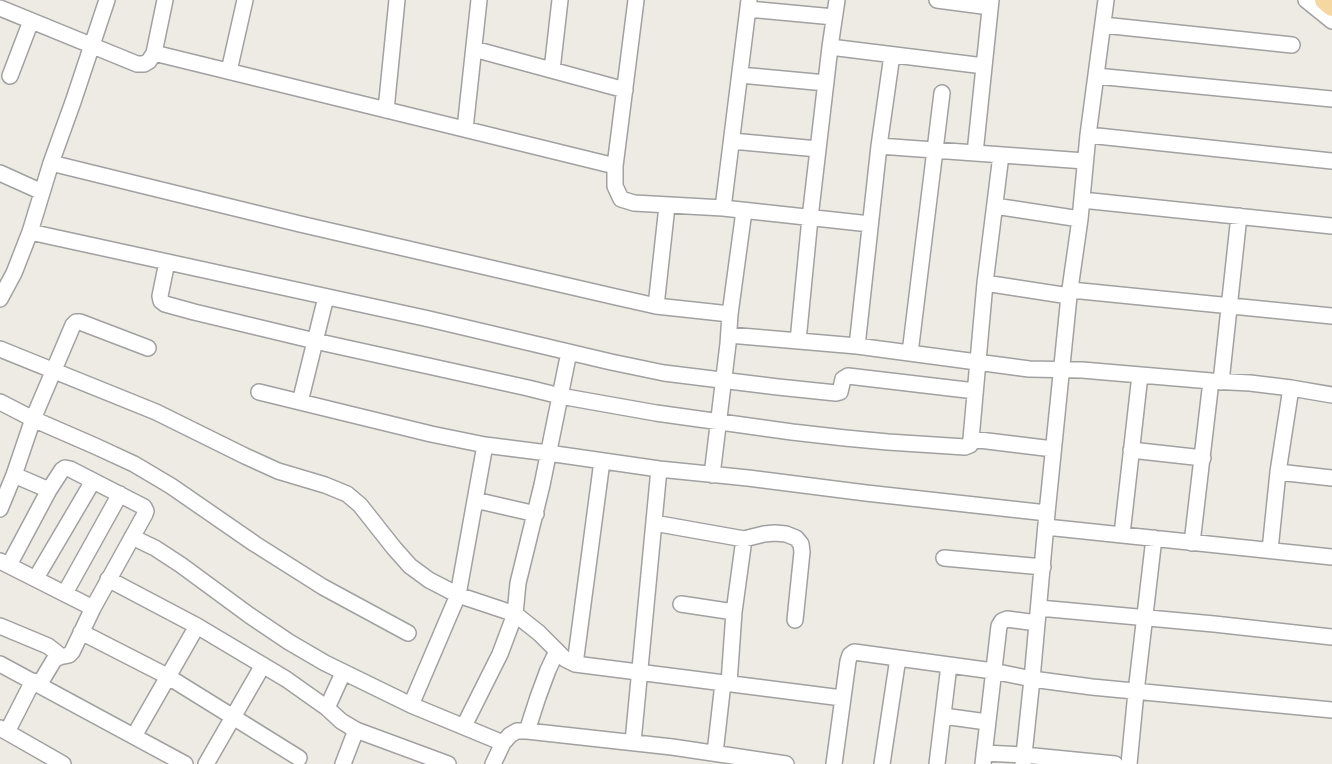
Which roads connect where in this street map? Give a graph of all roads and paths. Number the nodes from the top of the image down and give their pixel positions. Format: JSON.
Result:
{"nodes":[{"id":1,"x":107,"y":0,"type":"edge"},
{"id":2,"x":166,"y":0,"type":"edge"},
{"id":3,"x":245,"y":0,"type":"edge"},
{"id":4,"x":397,"y":0,"type":"edge"},
{"id":5,"x":479,"y":0,"type":"edge"},
{"id":6,"x":560,"y":0,"type":"edge"},
{"id":7,"x":636,"y":0,"type":"edge"},
{"id":8,"x":837,"y":0,"type":"edge"},
{"id":9,"x":937,"y":0,"type":"edge"},
{"id":10,"x":1106,"y":0,"type":"edge"},
{"id":11,"x":1306,"y":0,"type":"edge"},
{"id":12,"x":1324,"y":0,"type":"edge"},
{"id":13,"x":749,"y":4,"type":"edge"},
{"id":14,"x":991,"y":4,"type":"edge"},
{"id":15,"x":1332,"y":6,"type":"edge"},
{"id":16,"x":0,"y":8,"type":"edge"},
{"id":17,"x":834,"y":18,"type":"junction"},
{"id":18,"x":31,"y":21,"type":"junction"},
{"id":19,"x":1332,"y":21,"type":"edge"},
{"id":20,"x":1102,"y":25,"type":"junction"},
{"id":21,"x":1292,"y":45,"type":"dead end"},
{"id":22,"x":91,"y":46,"type":"junction"},
{"id":23,"x":830,"y":47,"type":"junction"},
{"id":24,"x":474,"y":49,"type":"junction"},
{"id":25,"x":154,"y":53,"type":"junction"},
{"id":26,"x":892,"y":55,"type":"junction"},
{"id":27,"x":984,"y":66,"type":"junction"},
{"id":28,"x":552,"y":70,"type":"junction"},
{"id":29,"x":229,"y":71,"type":"junction"},
{"id":30,"x":740,"y":75,"type":"junction"},
{"id":31,"x":10,"y":76,"type":"dead end"},
{"id":32,"x":1096,"y":76,"type":"junction"},
{"id":33,"x":826,"y":83,"type":"junction"},
{"id":34,"x":625,"y":90,"type":"junction"},
{"id":35,"x":942,"y":93,"type":"dead end"},
{"id":36,"x":1332,"y":100,"type":"edge"},
{"id":37,"x":386,"y":110,"type":"junction"},
{"id":38,"x":465,"y":129,"type":"junction"},
{"id":39,"x":1088,"y":135,"type":"junction"},
{"id":40,"x":732,"y":141,"type":"junction"},
{"id":41,"x":879,"y":146,"type":"junction"},
{"id":42,"x":818,"y":149,"type":"junction"},
{"id":43,"x":935,"y":151,"type":"junction"},
{"id":44,"x":975,"y":153,"type":"junction"},
{"id":45,"x":1001,"y":155,"type":"junction"},
{"id":46,"x":1085,"y":161,"type":"junction"},
{"id":47,"x":1332,"y":161,"type":"edge"},
{"id":48,"x":51,"y":163,"type":"junction"},
{"id":49,"x":616,"y":166,"type":"junction"},
{"id":50,"x":0,"y":173,"type":"edge"},
{"id":51,"x":42,"y":192,"type":"junction"},
{"id":52,"x":1082,"y":200,"type":"junction"},
{"id":53,"x":667,"y":206,"type":"junction"},
{"id":54,"x":995,"y":206,"type":"junction"},
{"id":55,"x":723,"y":208,"type":"junction"},
{"id":56,"x":744,"y":211,"type":"junction"},
{"id":57,"x":1239,"y":216,"type":"junction"},
{"id":58,"x":810,"y":218,"type":"junction"},
{"id":59,"x":1080,"y":219,"type":"junction"},
{"id":60,"x":870,"y":224,"type":"junction"},
{"id":61,"x":1332,"y":226,"type":"edge"},
{"id":62,"x":30,"y":232,"type":"junction"},
{"id":63,"x":167,"y":262,"type":"junction"},
{"id":64,"x":7,"y":270,"type":"edge"},
{"id":65,"x":985,"y":283,"type":"junction"},
{"id":66,"x":1070,"y":293,"type":"junction"},
{"id":67,"x":326,"y":297,"type":"junction"},
{"id":68,"x":0,"y":299,"type":"edge"},
{"id":69,"x":1230,"y":305,"type":"junction"},
{"id":70,"x":656,"y":306,"type":"junction"},
{"id":71,"x":730,"y":314,"type":"junction"},
{"id":72,"x":1332,"y":316,"type":"edge"},
{"id":73,"x":729,"y":335,"type":"junction"},
{"id":74,"x":316,"y":341,"type":"junction"},
{"id":75,"x":798,"y":341,"type":"junction"},
{"id":76,"x":856,"y":346,"type":"junction"},
{"id":77,"x":148,"y":348,"type":"dead end"},
{"id":78,"x":0,"y":349,"type":"edge"},
{"id":79,"x":569,"y":352,"type":"junction"},
{"id":80,"x":910,"y":353,"type":"junction"},
{"id":81,"x":978,"y":362,"type":"junction"},
{"id":82,"x":1062,"y":369,"type":"junction"},
{"id":83,"x":52,"y":371,"type":"junction"},
{"id":84,"x":1140,"y":375,"type":"junction"},
{"id":85,"x":723,"y":381,"type":"junction"},
{"id":86,"x":1216,"y":382,"type":"junction"},
{"id":87,"x":1291,"y":388,"type":"junction"},
{"id":88,"x":975,"y":391,"type":"junction"},
{"id":89,"x":260,"y":392,"type":"dead end"},
{"id":90,"x":1332,"y":395,"type":"edge"},
{"id":91,"x":560,"y":396,"type":"junction"},
{"id":92,"x":0,"y":402,"type":"edge"},
{"id":93,"x":300,"y":402,"type":"junction"},
{"id":94,"x":33,"y":419,"type":"junction"},
{"id":95,"x":719,"y":422,"type":"junction"},
{"id":96,"x":971,"y":440,"type":"junction"},
{"id":97,"x":485,"y":445,"type":"junction"},
{"id":98,"x":1054,"y":449,"type":"junction"},
{"id":99,"x":1131,"y":450,"type":"junction"},
{"id":100,"x":548,"y":453,"type":"junction"},
{"id":101,"x":1203,"y":458,"type":"junction"},
{"id":102,"x":602,"y":461,"type":"junction"},
{"id":103,"x":659,"y":469,"type":"junction"},
{"id":104,"x":1278,"y":472,"type":"junction"},
{"id":105,"x":14,"y":475,"type":"junction"},
{"id":106,"x":712,"y":475,"type":"junction"},
{"id":107,"x":1332,"y":478,"type":"edge"},
{"id":108,"x":93,"y":481,"type":"junction"},
{"id":109,"x":49,"y":490,"type":"junction"},
{"id":110,"x":120,"y":494,"type":"junction"},
{"id":111,"x":475,"y":500,"type":"junction"},
{"id":112,"x":0,"y":509,"type":"edge"},
{"id":113,"x":536,"y":514,"type":"junction"},
{"id":114,"x":1047,"y":520,"type":"junction"},
{"id":115,"x":654,"y":523,"type":"junction"},
{"id":116,"x":1122,"y":534,"type":"junction"},
{"id":117,"x":132,"y":537,"type":"junction"},
{"id":118,"x":1154,"y":538,"type":"junction"},
{"id":119,"x":744,"y":539,"type":"junction"},
{"id":120,"x":1192,"y":543,"type":"junction"},
{"id":121,"x":1270,"y":550,"type":"junction"},
{"id":122,"x":1332,"y":557,"type":"edge"},
{"id":123,"x":944,"y":558,"type":"dead end"},
{"id":124,"x":4,"y":563,"type":"edge"},
{"id":125,"x":1043,"y":567,"type":"junction"},
{"id":126,"x":36,"y":578,"type":"junction"},
{"id":127,"x":108,"y":579,"type":"junction"},
{"id":128,"x":64,"y":593,"type":"junction"},
{"id":129,"x":458,"y":595,"type":"junction"},
{"id":130,"x":681,"y":604,"type":"dead end"},
{"id":131,"x":92,"y":608,"type":"junction"},
{"id":132,"x":734,"y":612,"type":"junction"},
{"id":133,"x":515,"y":614,"type":"junction"},
{"id":134,"x":1038,"y":615,"type":"junction"},
{"id":135,"x":1144,"y":618,"type":"junction"},
{"id":136,"x":795,"y":620,"type":"dead end"},
{"id":137,"x":0,"y":626,"type":"edge"},
{"id":138,"x":196,"y":626,"type":"junction"},
{"id":139,"x":81,"y":632,"type":"junction"},
{"id":140,"x":408,"y":633,"type":"dead end"},
{"id":141,"x":1332,"y":636,"type":"edge"},
{"id":142,"x":557,"y":651,"type":"junction"},
{"id":143,"x":59,"y":657,"type":"junction"},
{"id":144,"x":898,"y":658,"type":"junction"},
{"id":145,"x":0,"y":664,"type":"edge"},
{"id":146,"x":575,"y":664,"type":"junction"},
{"id":147,"x":263,"y":665,"type":"junction"},
{"id":148,"x":948,"y":665,"type":"junction"},
{"id":149,"x":993,"y":671,"type":"junction"},
{"id":150,"x":639,"y":672,"type":"junction"},
{"id":151,"x":343,"y":673,"type":"junction"},
{"id":152,"x":167,"y":676,"type":"junction"},
{"id":153,"x":1032,"y":679,"type":"junction"},
{"id":154,"x":36,"y":683,"type":"junction"},
{"id":155,"x":726,"y":683,"type":"junction"},
{"id":156,"x":1136,"y":692,"type":"junction"},
{"id":157,"x":842,"y":698,"type":"junction"},
{"id":158,"x":410,"y":705,"type":"junction"},
{"id":159,"x":327,"y":708,"type":"junction"},
{"id":160,"x":1332,"y":710,"type":"edge"},
{"id":161,"x":942,"y":716,"type":"junction"},
{"id":162,"x":233,"y":717,"type":"junction"},
{"id":163,"x":987,"y":722,"type":"junction"},
{"id":164,"x":464,"y":726,"type":"junction"},
{"id":165,"x":3,"y":730,"type":"edge"},
{"id":166,"x":356,"y":730,"type":"junction"},
{"id":167,"x":528,"y":731,"type":"junction"},
{"id":168,"x":134,"y":736,"type":"junction"},
{"id":169,"x":633,"y":742,"type":"junction"},
{"id":170,"x":504,"y":743,"type":"junction"},
{"id":171,"x":715,"y":753,"type":"junction"},
{"id":172,"x":299,"y":758,"type":"dead end"},
{"id":173,"x":414,"y":758,"type":"edge"},
{"id":174,"x":983,"y":759,"type":"edge"},
{"id":175,"x":1023,"y":760,"type":"edge"},
{"id":176,"x":63,"y":764,"type":"edge"},
{"id":177,"x":185,"y":764,"type":"edge"},
{"id":178,"x":206,"y":764,"type":"edge"},
{"id":179,"x":343,"y":764,"type":"edge"},
{"id":180,"x":448,"y":764,"type":"edge"},
{"id":181,"x":493,"y":764,"type":"edge"},
{"id":182,"x":786,"y":764,"type":"edge"},
{"id":183,"x":834,"y":764,"type":"edge"},
{"id":184,"x":882,"y":764,"type":"edge"},
{"id":185,"x":937,"y":764,"type":"edge"},
{"id":186,"x":1115,"y":764,"type":"edge"},
{"id":187,"x":1129,"y":764,"type":"edge"}],
"edges":[{"from":1,"to":22,"type":"street"},
{"from":2,"to":25,"type":"street"},
{"from":3,"to":29,"type":"street"},
{"from":4,"to":37,"type":"street"},
{"from":5,"to":24,"type":"street"},
{"from":6,"to":28,"type":"street"},
{"from":7,"to":34,"type":"street"},
{"from":8,"to":17,"type":"street"},
{"from":9,"to":14,"type":"street"},
{"from":10,"to":20,"type":"street"},
{"from":11,"to":19,"type":"street"},
{"from":12,"to":15,"type":"main road"},
{"from":13,"to":17,"type":"street"},
{"from":13,"to":30,"type":"street"},
{"from":14,"to":27,"type":"street"},
{"from":16,"to":18,"type":"street"},
{"from":17,"to":23,"type":"street"},
{"from":18,"to":22,"type":"street"},
{"from":18,"to":31,"type":"street"},
{"from":20,"to":21,"type":"street"},
{"from":20,"to":32,"type":"street"},
{"from":22,"to":25,"type":"street"},
{"from":22,"to":48,"type":"street"},
{"from":23,"to":26,"type":"street"},
{"from":23,"to":33,"type":"street"},
{"from":24,"to":28,"type":"street"},
{"from":24,"to":38,"type":"street"},
{"from":25,"to":29,"type":"street"},
{"from":26,"to":27,"type":"street"},
{"from":26,"to":41,"type":"street"},
{"from":27,"to":44,"type":"street"},
{"from":28,"to":34,"type":"street"},
{"from":29,"to":37,"type":"street"},
{"from":30,"to":33,"type":"street"},
{"from":30,"to":40,"type":"street"},
{"from":32,"to":36,"type":"street"},
{"from":32,"to":39,"type":"street"},
{"from":33,"to":42,"type":"street"},
{"from":34,"to":49,"type":"street"},
{"from":35,"to":43,"type":"street"},
{"from":37,"to":38,"type":"street"},
{"from":38,"to":49,"type":"street"},
{"from":39,"to":46,"type":"street"},
{"from":39,"to":47,"type":"street"},
{"from":40,"to":42,"type":"street"},
{"from":40,"to":55,"type":"street"},
{"from":41,"to":43,"type":"street"},
{"from":41,"to":60,"type":"street"},
{"from":42,"to":58,"type":"street"},
{"from":43,"to":44,"type":"street"},
{"from":43,"to":80,"type":"street"},
{"from":44,"to":45,"type":"street"},
{"from":45,"to":46,"type":"street"},
{"from":45,"to":54,"type":"street"},
{"from":46,"to":52,"type":"street"},
{"from":48,"to":51,"type":"street"},
{"from":48,"to":70,"type":"street"},
{"from":49,"to":53,"type":"street"},
{"from":50,"to":51,"type":"street"},
{"from":51,"to":62,"type":"street"},
{"from":52,"to":57,"type":"street"},
{"from":52,"to":59,"type":"street"},
{"from":53,"to":55,"type":"street"},
{"from":53,"to":70,"type":"street"},
{"from":54,"to":59,"type":"street"},
{"from":54,"to":65,"type":"street"},
{"from":55,"to":56,"type":"street"},
{"from":56,"to":58,"type":"street"},
{"from":56,"to":71,"type":"street"},
{"from":57,"to":61,"type":"street"},
{"from":57,"to":69,"type":"street"},
{"from":58,"to":60,"type":"street"},
{"from":58,"to":75,"type":"street"},
{"from":59,"to":66,"type":"street"},
{"from":60,"to":76,"type":"street"},
{"from":62,"to":63,"type":"street"},
{"from":62,"to":64,"type":"street"},
{"from":63,"to":67,"type":"street"},
{"from":63,"to":74,"type":"street"},
{"from":64,"to":68,"type":"street"},
{"from":65,"to":66,"type":"street"},
{"from":65,"to":81,"type":"street"},
{"from":66,"to":69,"type":"street"},
{"from":66,"to":82,"type":"street"},
{"from":67,"to":74,"type":"street"},
{"from":67,"to":79,"type":"street"},
{"from":69,"to":72,"type":"street"},
{"from":69,"to":86,"type":"street"},
{"from":70,"to":71,"type":"street"},
{"from":71,"to":73,"type":"street"},
{"from":73,"to":75,"type":"street"},
{"from":73,"to":85,"type":"street"},
{"from":74,"to":91,"type":"street"},
{"from":74,"to":93,"type":"street"},
{"from":75,"to":76,"type":"street"},
{"from":76,"to":80,"type":"street"},
{"from":77,"to":83,"type":"street"},
{"from":78,"to":83,"type":"street"},
{"from":79,"to":85,"type":"street"},
{"from":79,"to":91,"type":"street"},
{"from":80,"to":81,"type":"street"},
{"from":81,"to":82,"type":"street"},
{"from":81,"to":88,"type":"street"},
{"from":82,"to":84,"type":"street"},
{"from":82,"to":98,"type":"street"},
{"from":83,"to":94,"type":"street"},
{"from":83,"to":129,"type":"street"},
{"from":84,"to":86,"type":"street"},
{"from":84,"to":99,"type":"street"},
{"from":85,"to":88,"type":"street"},
{"from":85,"to":95,"type":"street"},
{"from":86,"to":87,"type":"street"},
{"from":86,"to":101,"type":"street"},
{"from":87,"to":90,"type":"street"},
{"from":87,"to":104,"type":"street"},
{"from":88,"to":96,"type":"street"},
{"from":89,"to":93,"type":"street"},
{"from":91,"to":95,"type":"street"},
{"from":91,"to":100,"type":"street"},
{"from":92,"to":94,"type":"street"},
{"from":93,"to":97,"type":"street"},
{"from":94,"to":105,"type":"street"},
{"from":94,"to":140,"type":"street"},
{"from":95,"to":96,"type":"street"},
{"from":95,"to":106,"type":"street"},
{"from":96,"to":98,"type":"street"},
{"from":97,"to":100,"type":"street"},
{"from":97,"to":111,"type":"street"},
{"from":98,"to":114,"type":"street"},
{"from":99,"to":101,"type":"street"},
{"from":99,"to":116,"type":"street"},
{"from":100,"to":102,"type":"street"},
{"from":100,"to":113,"type":"street"},
{"from":101,"to":120,"type":"street"},
{"from":102,"to":103,"type":"street"},
{"from":102,"to":146,"type":"street"},
{"from":103,"to":106,"type":"street"},
{"from":103,"to":115,"type":"street"},
{"from":104,"to":107,"type":"street"},
{"from":104,"to":121,"type":"street"},
{"from":105,"to":109,"type":"street"},
{"from":105,"to":112,"type":"street"},
{"from":106,"to":114,"type":"street"},
{"from":108,"to":109,"type":"street"},
{"from":108,"to":110,"type":"street"},
{"from":108,"to":126,"type":"street"},
{"from":109,"to":124,"type":"street"},
{"from":110,"to":117,"type":"street"},
{"from":110,"to":128,"type":"street"},
{"from":111,"to":113,"type":"street"},
{"from":111,"to":129,"type":"street"},
{"from":113,"to":133,"type":"street"},
{"from":114,"to":116,"type":"street"},
{"from":114,"to":125,"type":"street"},
{"from":115,"to":119,"type":"street"},
{"from":115,"to":150,"type":"street"},
{"from":116,"to":118,"type":"street"},
{"from":117,"to":127,"type":"street"},
{"from":117,"to":151,"type":"street"},
{"from":118,"to":120,"type":"street"},
{"from":118,"to":135,"type":"street"},
{"from":119,"to":132,"type":"street"},
{"from":119,"to":136,"type":"street"},
{"from":120,"to":121,"type":"street"},
{"from":121,"to":122,"type":"street"},
{"from":123,"to":125,"type":"street"},
{"from":124,"to":126,"type":"street"},
{"from":125,"to":134,"type":"street"},
{"from":126,"to":128,"type":"street"},
{"from":127,"to":131,"type":"street"},
{"from":127,"to":138,"type":"street"},
{"from":128,"to":131,"type":"street"},
{"from":129,"to":133,"type":"street"},
{"from":129,"to":158,"type":"street"},
{"from":130,"to":132,"type":"street"},
{"from":131,"to":139,"type":"street"},
{"from":132,"to":155,"type":"street"},
{"from":133,"to":142,"type":"street"},
{"from":133,"to":164,"type":"street"},
{"from":134,"to":135,"type":"street"},
{"from":134,"to":149,"type":"street"},
{"from":134,"to":153,"type":"street"},
{"from":135,"to":141,"type":"street"},
{"from":135,"to":156,"type":"street"},
{"from":137,"to":143,"type":"street"},
{"from":138,"to":147,"type":"street"},
{"from":138,"to":152,"type":"street"},
{"from":139,"to":143,"type":"street"},
{"from":139,"to":152,"type":"street"},
{"from":142,"to":146,"type":"street"},
{"from":142,"to":167,"type":"street"},
{"from":143,"to":154,"type":"street"},
{"from":144,"to":148,"type":"street"},
{"from":144,"to":157,"type":"street"},
{"from":144,"to":184,"type":"street"},
{"from":145,"to":154,"type":"street"},
{"from":146,"to":150,"type":"street"},
{"from":147,"to":159,"type":"street"},
{"from":147,"to":162,"type":"street"},
{"from":148,"to":149,"type":"street"},
{"from":148,"to":161,"type":"street"},
{"from":149,"to":153,"type":"street"},
{"from":149,"to":163,"type":"street"},
{"from":150,"to":155,"type":"street"},
{"from":150,"to":169,"type":"street"},
{"from":151,"to":158,"type":"street"},
{"from":151,"to":159,"type":"street"},
{"from":152,"to":162,"type":"street"},
{"from":152,"to":168,"type":"street"},
{"from":153,"to":156,"type":"street"},
{"from":153,"to":175,"type":"street"},
{"from":154,"to":165,"type":"street"},
{"from":154,"to":168,"type":"street"},
{"from":155,"to":157,"type":"street"},
{"from":155,"to":171,"type":"street"},
{"from":156,"to":160,"type":"street"},
{"from":156,"to":187,"type":"street"},
{"from":157,"to":183,"type":"street"},
{"from":158,"to":164,"type":"street"},
{"from":159,"to":166,"type":"street"},
{"from":161,"to":163,"type":"street"},
{"from":161,"to":185,"type":"street"},
{"from":162,"to":172,"type":"street"},
{"from":162,"to":178,"type":"street"},
{"from":163,"to":174,"type":"street"},
{"from":164,"to":170,"type":"street"},
{"from":165,"to":176,"type":"street"},
{"from":166,"to":173,"type":"street"},
{"from":166,"to":179,"type":"street"},
{"from":167,"to":169,"type":"street"},
{"from":167,"to":170,"type":"street"},
{"from":168,"to":177,"type":"street"},
{"from":169,"to":171,"type":"street"},
{"from":170,"to":181,"type":"street"},
{"from":171,"to":182,"type":"street"},
{"from":173,"to":180,"type":"street"},
{"from":174,"to":175,"type":"street"},
{"from":175,"to":186,"type":"street"}]}
